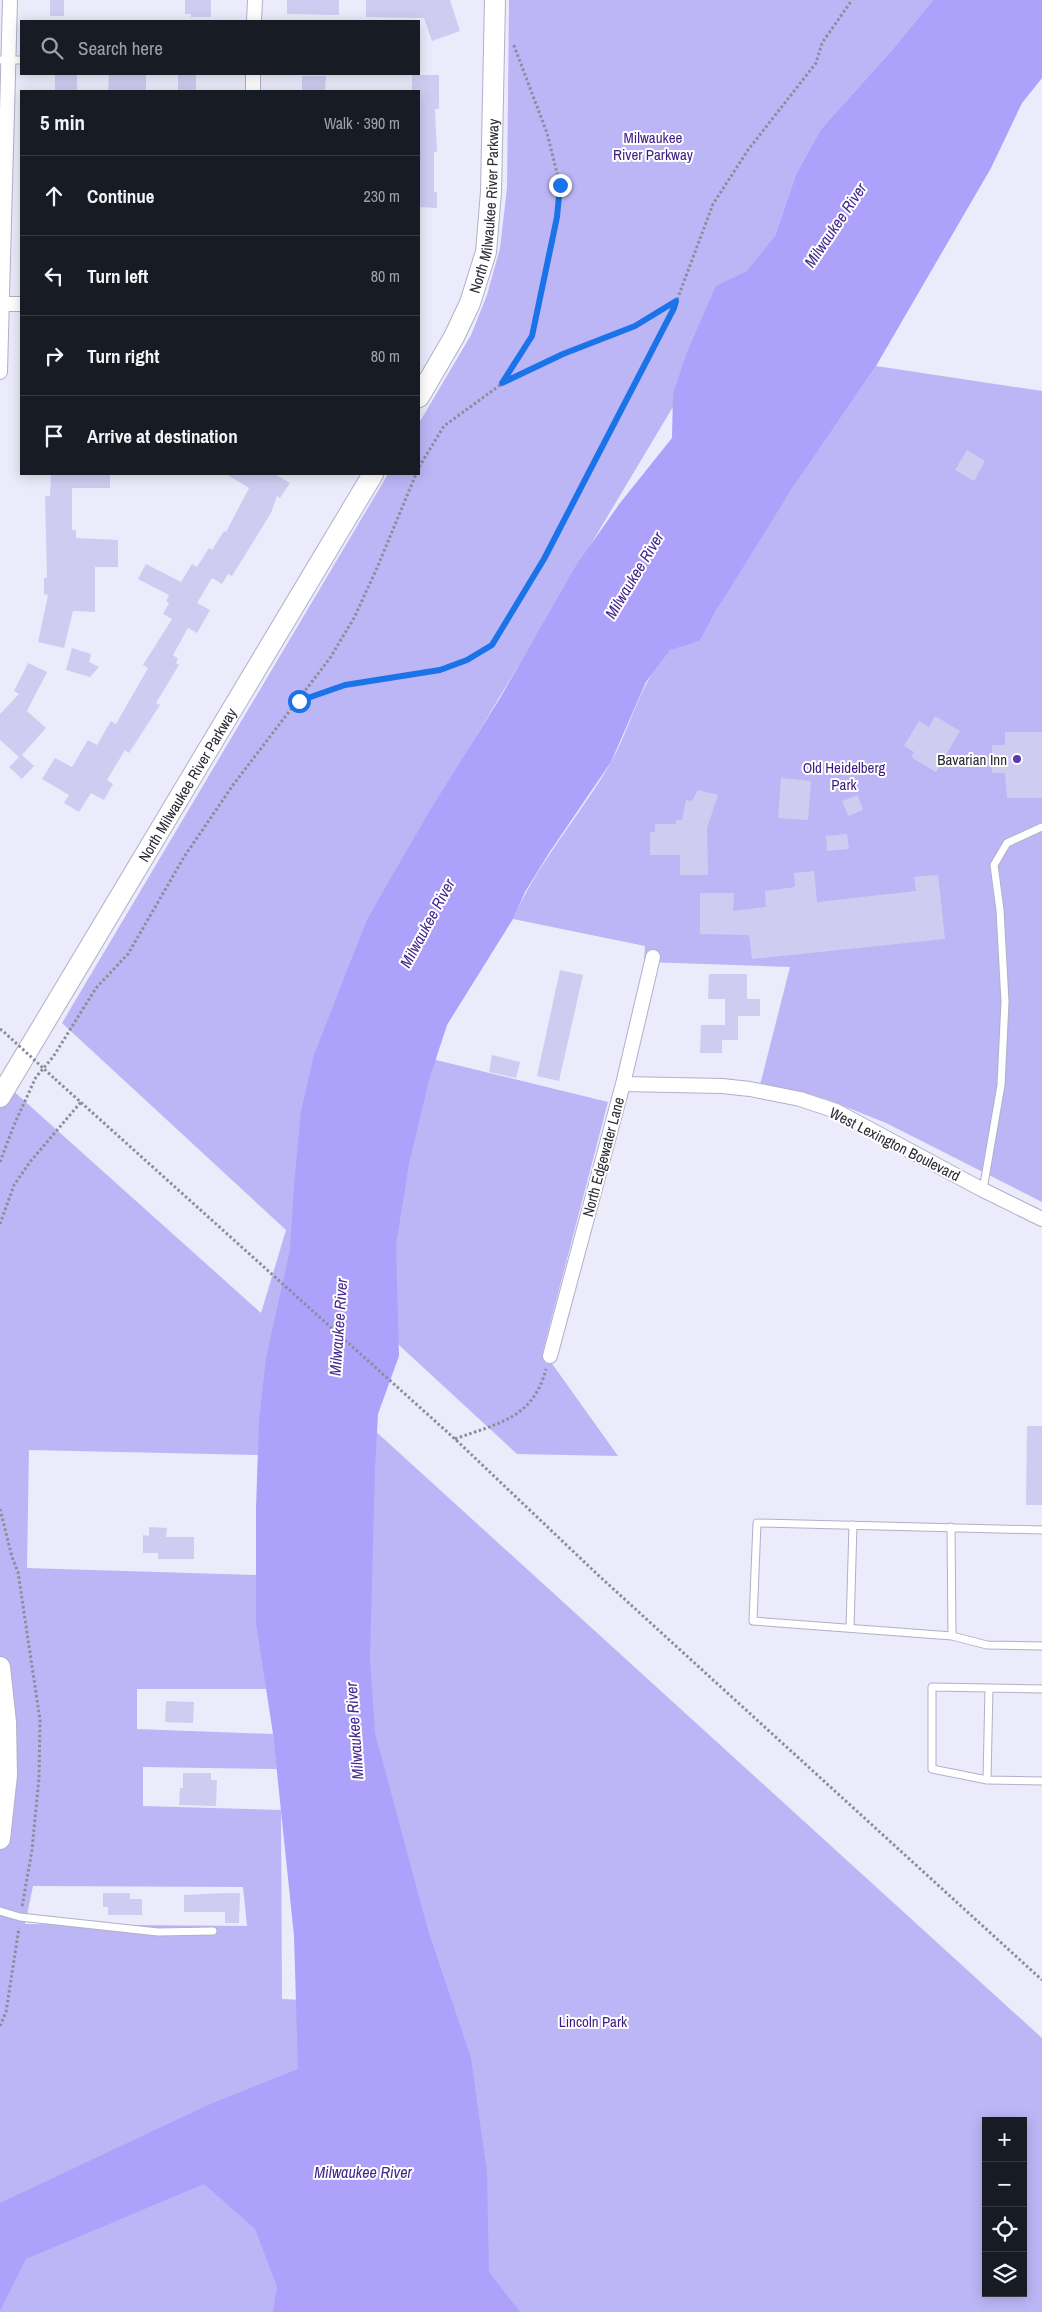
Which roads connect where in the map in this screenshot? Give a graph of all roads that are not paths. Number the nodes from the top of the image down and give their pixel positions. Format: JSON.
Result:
{"nodes":[{"id":1,"x":10,"y":0,"type":"edge"},
{"id":2,"x":255,"y":0,"type":"edge"},
{"id":3,"x":494,"y":0,"type":"edge"},
{"id":4,"x":254,"y":20,"type":"edge"},
{"id":5,"x":10,"y":60,"type":"edge"},
{"id":6,"x":253,"y":75,"type":"edge"},
{"id":7,"x":253,"y":90,"type":"edge"},
{"id":8,"x":1,"y":304,"type":"edge"},
{"id":9,"x":20,"y":304,"type":"edge"},
{"id":10,"x":0,"y":372,"type":"edge"},
{"id":11,"x":420,"y":395,"type":"edge"},
{"id":12,"x":372,"y":475,"type":"edge"},
{"id":13,"x":1042,"y":827,"type":"edge"},
{"id":14,"x":653,"y":957,"type":"dead end"},
{"id":15,"x":623,"y":1084,"type":"junction"},
{"id":16,"x":0,"y":1097,"type":"edge"},
{"id":17,"x":983,"y":1190,"type":"junction"},
{"id":18,"x":1042,"y":1219,"type":"edge"},
{"id":19,"x":550,"y":1356,"type":"road end"},
{"id":20,"x":853,"y":1525,"type":"junction"},
{"id":21,"x":951,"y":1527,"type":"junction"},
{"id":22,"x":1042,"y":1530,"type":"edge"},
{"id":23,"x":850,"y":1628,"type":"junction"},
{"id":24,"x":952,"y":1636,"type":"junction"},
{"id":25,"x":1042,"y":1646,"type":"edge"},
{"id":26,"x":0,"y":1667,"type":"edge"},
{"id":27,"x":989,"y":1688,"type":"junction"},
{"id":28,"x":1042,"y":1689,"type":"edge"},
{"id":29,"x":987,"y":1780,"type":"junction"},
{"id":30,"x":1042,"y":1782,"type":"edge"},
{"id":31,"x":0,"y":1839,"type":"edge"},
{"id":32,"x":0,"y":1911,"type":"edge"},
{"id":33,"x":213,"y":1931,"type":"dead end"}],
"edges":[{"from":1,"to":5,"type":"street"},
{"from":2,"to":4,"type":"street"},
{"from":3,"to":11,"type":"street","name":"North Milwaukee River Parkway"},
{"from":5,"to":8,"type":"street"},
{"from":6,"to":7,"type":"street"},
{"from":8,"to":9,"type":"street"},
{"from":8,"to":10,"type":"street"},
{"from":12,"to":16,"type":"street","name":"North Milwaukee River Parkway"},
{"from":13,"to":17,"type":"lane"},
{"from":14,"to":15,"type":"street","name":"North Edgewater Lane"},
{"from":15,"to":17,"type":"street","name":"West Lexington Boulevard"},
{"from":15,"to":19,"type":"street","name":"North Edgewater Lane"},
{"from":17,"to":18,"type":"street","name":"West Lexington Boulevard"},
{"from":20,"to":21,"type":"lane"},
{"from":20,"to":23,"type":"lane"},
{"from":20,"to":23,"type":"lane"},
{"from":21,"to":22,"type":"lane"},
{"from":21,"to":24,"type":"lane"},
{"from":23,"to":24,"type":"lane"},
{"from":24,"to":25,"type":"lane"},
{"from":26,"to":31,"type":"street"},
{"from":27,"to":28,"type":"lane"},
{"from":27,"to":29,"type":"lane"},
{"from":27,"to":29,"type":"lane"},
{"from":29,"to":30,"type":"lane"},
{"from":32,"to":33,"type":"lane"}]}
